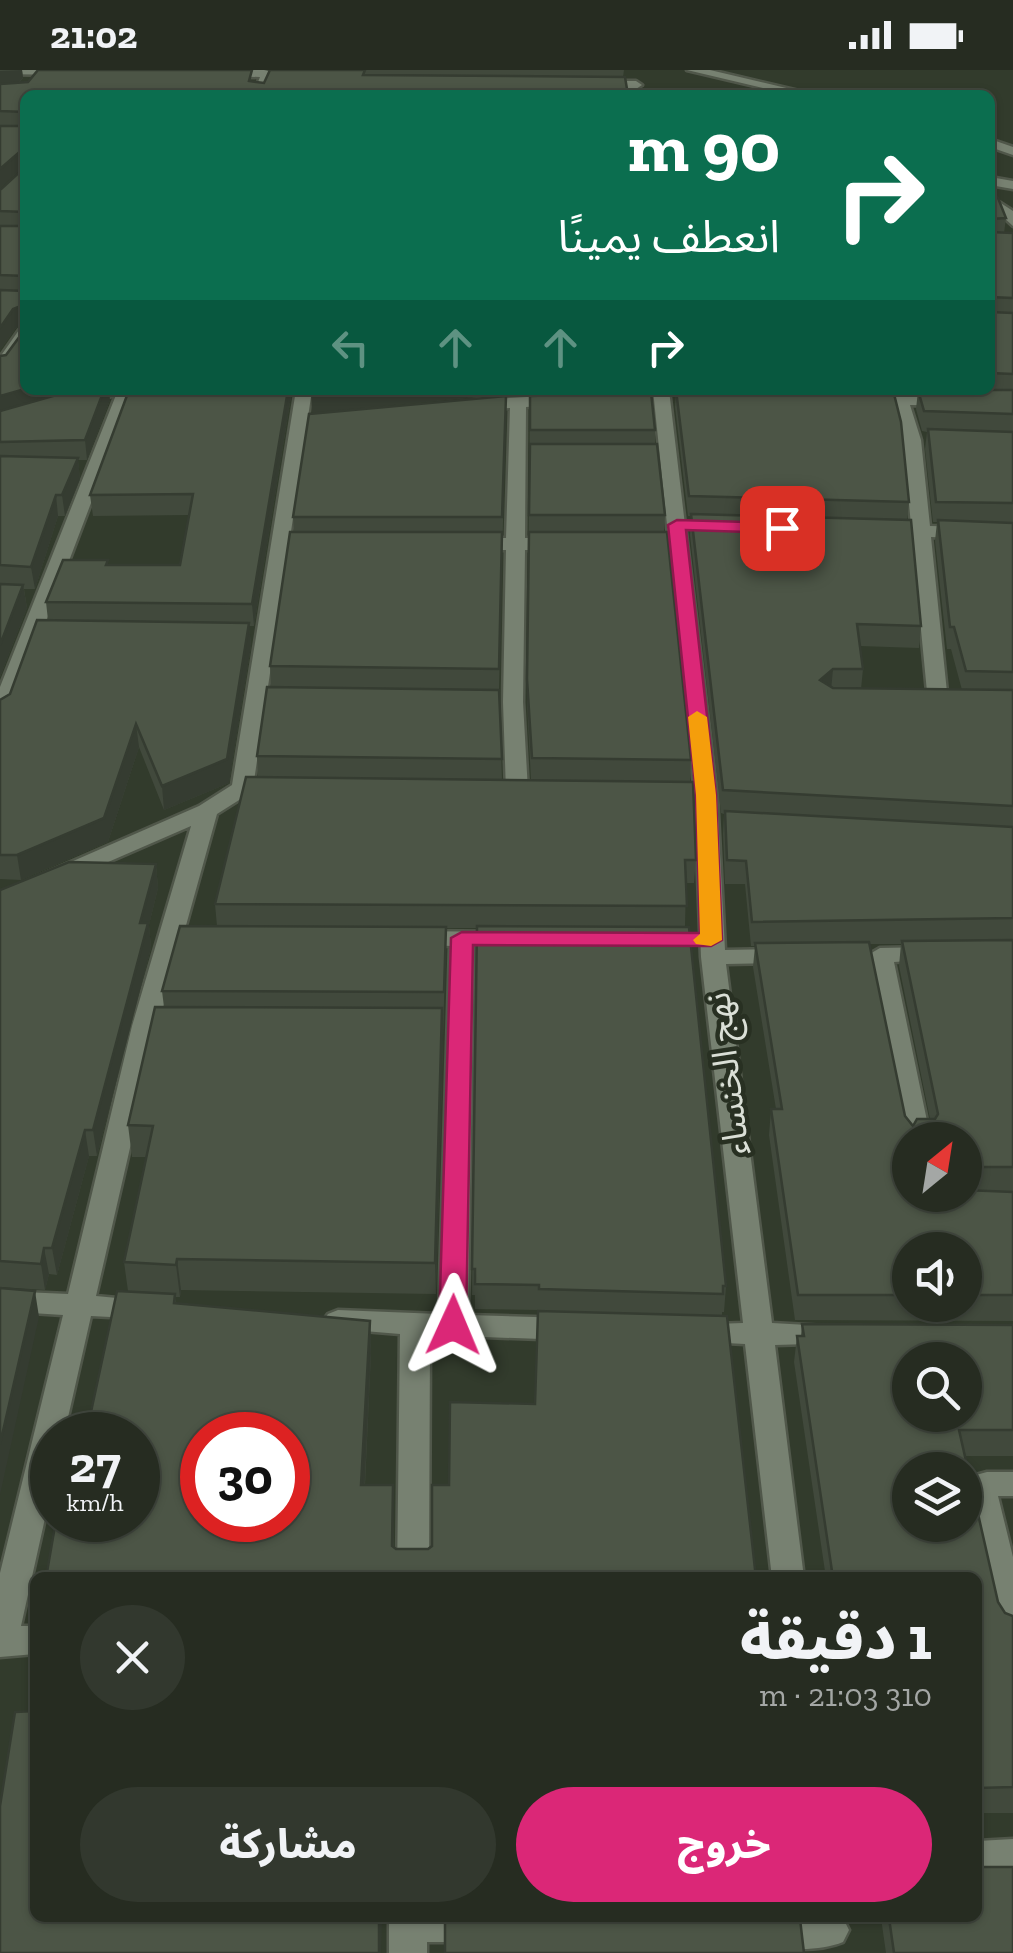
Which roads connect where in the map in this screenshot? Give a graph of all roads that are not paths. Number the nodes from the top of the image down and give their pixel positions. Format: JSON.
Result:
{"nodes":[{"id":1,"x":0,"y":70,"type":"edge"},
{"id":2,"x":42,"y":70,"type":"edge"},
{"id":3,"x":633,"y":70,"type":"edge"},
{"id":4,"x":694,"y":70,"type":"edge"},
{"id":5,"x":205,"y":72,"type":"edge"},
{"id":6,"x":78,"y":83,"type":"edge"},
{"id":7,"x":579,"y":85,"type":"edge"},
{"id":8,"x":24,"y":90,"type":"edge"},
{"id":9,"x":261,"y":90,"type":"edge"},
{"id":10,"x":637,"y":90,"type":"edge"},
{"id":11,"x":787,"y":90,"type":"edge"},
{"id":12,"x":995,"y":205,"type":"edge"},
{"id":13,"x":1013,"y":222,"type":"edge"},
{"id":14,"x":20,"y":340,"type":"edge"},
{"id":15,"x":0,"y":368,"type":"edge"},
{"id":16,"x":105,"y":395,"type":"edge"},
{"id":17,"x":122,"y":395,"type":"edge"},
{"id":18,"x":305,"y":395,"type":"edge"},
{"id":19,"x":898,"y":395,"type":"edge"},
{"id":20,"x":662,"y":396,"type":"edge"},
{"id":21,"x":840,"y":399,"type":"edge"},
{"id":22,"x":590,"y":400,"type":"edge"},
{"id":23,"x":1013,"y":401,"type":"edge"},
{"id":24,"x":518,"y":402,"type":"junction"},
{"id":25,"x":448,"y":407,"type":"edge"},
{"id":26,"x":52,"y":409,"type":"edge"},
{"id":27,"x":866,"y":530,"type":"edge"},
{"id":28,"x":922,"y":532,"type":"junction"},
{"id":29,"x":1013,"y":534,"type":"edge"},
{"id":30,"x":456,"y":544,"type":"edge"},
{"id":31,"x":516,"y":544,"type":"junction"},
{"id":32,"x":588,"y":544,"type":"edge"},
{"id":33,"x":939,"y":702,"type":"edge"},
{"id":34,"x":0,"y":716,"type":"edge"},
{"id":35,"x":242,"y":788,"type":"junction"},
{"id":36,"x":301,"y":788,"type":"edge"},
{"id":37,"x":517,"y":791,"type":"edge"},
{"id":38,"x":207,"y":811,"type":"junction"},
{"id":39,"x":0,"y":902,"type":"edge"},
{"id":40,"x":384,"y":938,"type":"edge"},
{"id":41,"x":462,"y":938,"type":"junction"},
{"id":42,"x":539,"y":939,"type":"edge"},
{"id":43,"x":706,"y":946,"type":"junction"},
{"id":44,"x":956,"y":954,"type":"edge"},
{"id":45,"x":806,"y":956,"type":"edge"},
{"id":46,"x":913,"y":1122,"type":"edge"},
{"id":47,"x":0,"y":1301,"type":"edge"},
{"id":48,"x":78,"y":1304,"type":"junction"},
{"id":49,"x":177,"y":1310,"type":"edge"},
{"id":50,"x":316,"y":1319,"type":"edge"},
{"id":51,"x":453,"y":1325,"type":"junction"},
{"id":52,"x":415,"y":1326,"type":"junction"},
{"id":53,"x":606,"y":1330,"type":"edge"},
{"id":54,"x":664,"y":1332,"type":"edge"},
{"id":55,"x":759,"y":1335,"type":"junction"},
{"id":56,"x":857,"y":1335,"type":"edge"},
{"id":57,"x":1013,"y":1484,"type":"edge"},
{"id":58,"x":413,"y":1572,"type":"edge"},
{"id":59,"x":787,"y":1572,"type":"edge"},
{"id":60,"x":1013,"y":1626,"type":"edge"},
{"id":61,"x":30,"y":1640,"type":"edge"},
{"id":62,"x":0,"y":1641,"type":"edge"},
{"id":63,"x":1013,"y":1856,"type":"edge"},
{"id":64,"x":982,"y":1857,"type":"edge"},
{"id":65,"x":504,"y":1926,"type":"edge"},
{"id":66,"x":734,"y":1929,"type":"edge"},
{"id":67,"x":408,"y":1932,"type":"edge"},
{"id":68,"x":830,"y":1934,"type":"edge"}],
"edges":[{"from":1,"to":2,"type":"street"},
{"from":2,"to":6,"type":"street"},
{"from":2,"to":8,"type":"street"},
{"from":3,"to":10,"type":"street"},
{"from":4,"to":11,"type":"street"},
{"from":5,"to":9,"type":"street"},
{"from":7,"to":10,"type":"street"},
{"from":12,"to":13,"type":"street"},
{"from":14,"to":15,"type":"street"},
{"from":16,"to":26,"type":"street"},
{"from":17,"to":34,"type":"street"},
{"from":18,"to":35,"type":"street"},
{"from":19,"to":21,"type":"street"},
{"from":19,"to":23,"type":"street"},
{"from":19,"to":28,"type":"street"},
{"from":20,"to":43,"type":"street","name":"نهج الخنساء"},
{"from":22,"to":24,"type":"street"},
{"from":24,"to":25,"type":"street"},
{"from":24,"to":31,"type":"street"},
{"from":27,"to":28,"type":"street"},
{"from":28,"to":29,"type":"street"},
{"from":28,"to":33,"type":"street"},
{"from":30,"to":31,"type":"street"},
{"from":31,"to":32,"type":"street"},
{"from":31,"to":37,"type":"street"},
{"from":35,"to":36,"type":"street"},
{"from":35,"to":38,"type":"street"},
{"from":38,"to":39,"type":"street"},
{"from":38,"to":48,"type":"street"},
{"from":40,"to":41,"type":"street"},
{"from":41,"to":42,"type":"street"},
{"from":41,"to":51,"type":"street"},
{"from":43,"to":45,"type":"street"},
{"from":43,"to":55,"type":"street","name":"نهج الخنساء"},
{"from":44,"to":46,"type":"street"},
{"from":47,"to":48,"type":"street"},
{"from":48,"to":49,"type":"street"},
{"from":48,"to":62,"type":"street"},
{"from":50,"to":52,"type":"street"},
{"from":51,"to":52,"type":"street"},
{"from":51,"to":53,"type":"street"},
{"from":52,"to":58,"type":"street"},
{"from":54,"to":55,"type":"street"},
{"from":55,"to":56,"type":"street"},
{"from":55,"to":59,"type":"street","name":"نهج الخنساء"},
{"from":57,"to":60,"type":"street"},
{"from":61,"to":62,"type":"street"},
{"from":63,"to":64,"type":"street"},
{"from":65,"to":67,"type":"street"},
{"from":66,"to":68,"type":"street"}]}
